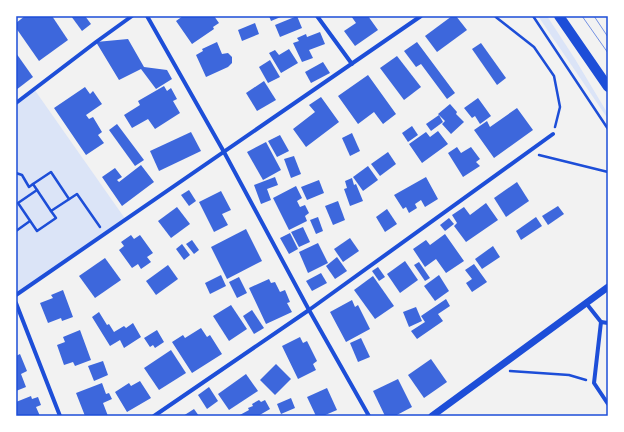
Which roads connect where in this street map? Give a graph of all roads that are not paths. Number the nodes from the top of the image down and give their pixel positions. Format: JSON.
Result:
{"nodes":[{"id":1,"x":132,"y":16,"type":"edge"},
{"id":2,"x":147,"y":16,"type":"edge"},
{"id":3,"x":317,"y":16,"type":"edge"},
{"id":4,"x":421,"y":16,"type":"edge"},
{"id":5,"x":559,"y":16,"type":"edge"},
{"id":6,"x":352,"y":64,"type":"junction"},
{"id":7,"x":608,"y":87,"type":"edge"},
{"id":8,"x":16,"y":103,"type":"edge"},
{"id":9,"x":553,"y":134,"type":"road end"},
{"id":10,"x":224,"y":152,"type":"junction"},
{"id":11,"x":608,"y":287,"type":"edge"},
{"id":12,"x":16,"y":296,"type":"edge"},
{"id":13,"x":16,"y":303,"type":"edge"},
{"id":14,"x":586,"y":303,"type":"junction"},
{"id":15,"x":309,"y":310,"type":"junction"},
{"id":16,"x":601,"y":322,"type":"junction"},
{"id":17,"x":608,"y":323,"type":"edge"},
{"id":18,"x":608,"y":404,"type":"edge"},
{"id":19,"x":60,"y":416,"type":"edge"},
{"id":20,"x":154,"y":416,"type":"edge"},
{"id":21,"x":369,"y":416,"type":"edge"},
{"id":22,"x":432,"y":416,"type":"edge"}],
"edges":[{"from":1,"to":8,"type":"street"},
{"from":2,"to":10,"type":"street"},
{"from":3,"to":6,"type":"street"},
{"from":4,"to":6,"type":"street"},
{"from":5,"to":7,"type":"main road"},
{"from":6,"to":10,"type":"street"},
{"from":9,"to":15,"type":"street"},
{"from":10,"to":12,"type":"street"},
{"from":10,"to":15,"type":"street"},
{"from":11,"to":14,"type":"street"},
{"from":13,"to":19,"type":"street"},
{"from":14,"to":16,"type":"street"},
{"from":14,"to":22,"type":"street"},
{"from":15,"to":20,"type":"street"},
{"from":15,"to":21,"type":"street"},
{"from":16,"to":17,"type":"street"},
{"from":16,"to":18,"type":"street"}]}
